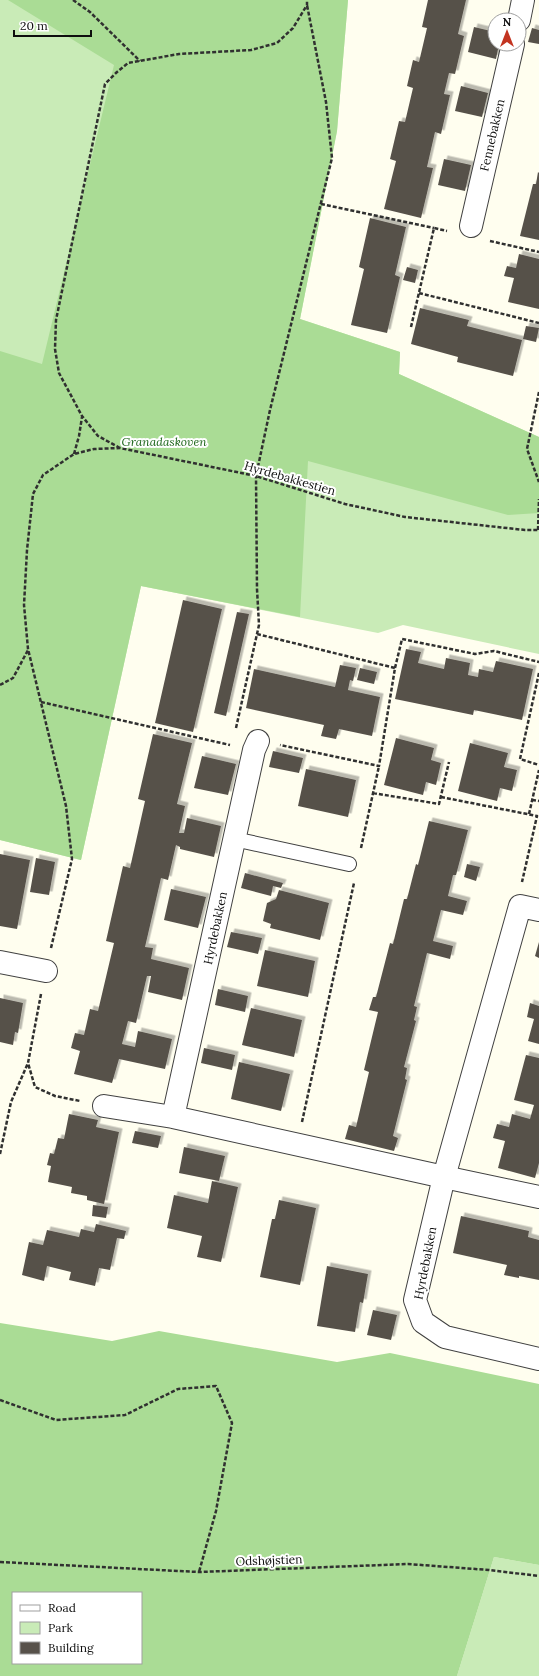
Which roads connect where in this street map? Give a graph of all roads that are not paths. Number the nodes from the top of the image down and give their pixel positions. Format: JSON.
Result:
{"nodes":[{"id":1,"x":523,"y":0,"type":"edge"},
{"id":2,"x":521,"y":12,"type":"edge"},
{"id":3,"x":511,"y":52,"type":"edge"},
{"id":4,"x":470,"y":231,"type":"road end"},
{"id":5,"x":258,"y":740,"type":"road end"},
{"id":6,"x":234,"y":839,"type":"junction"},
{"id":7,"x":349,"y":864,"type":"dead end"},
{"id":8,"x":529,"y":908,"type":"edge"},
{"id":9,"x":0,"y":962,"type":"edge"},
{"id":10,"x":46,"y":971,"type":"road end"},
{"id":11,"x":104,"y":1106,"type":"road end"},
{"id":12,"x":173,"y":1116,"type":"junction"},
{"id":13,"x":444,"y":1177,"type":"junction"},
{"id":14,"x":539,"y":1197,"type":"edge"},
{"id":15,"x":539,"y":1359,"type":"edge"}],
"edges":[{"from":1,"to":2,"type":"street"},
{"from":3,"to":4,"type":"street","name":"Fennebakken"},
{"from":5,"to":6,"type":"street","name":"Hyrdebakken"},
{"from":6,"to":7,"type":"lane"},
{"from":6,"to":12,"type":"street","name":"Hyrdebakken"},
{"from":8,"to":13,"type":"street","name":"Hyrdebakken"},
{"from":9,"to":10,"type":"street"},
{"from":11,"to":12,"type":"street"},
{"from":12,"to":13,"type":"street"},
{"from":13,"to":14,"type":"street"},
{"from":13,"to":15,"type":"street","name":"Hyrdebakken"}]}
